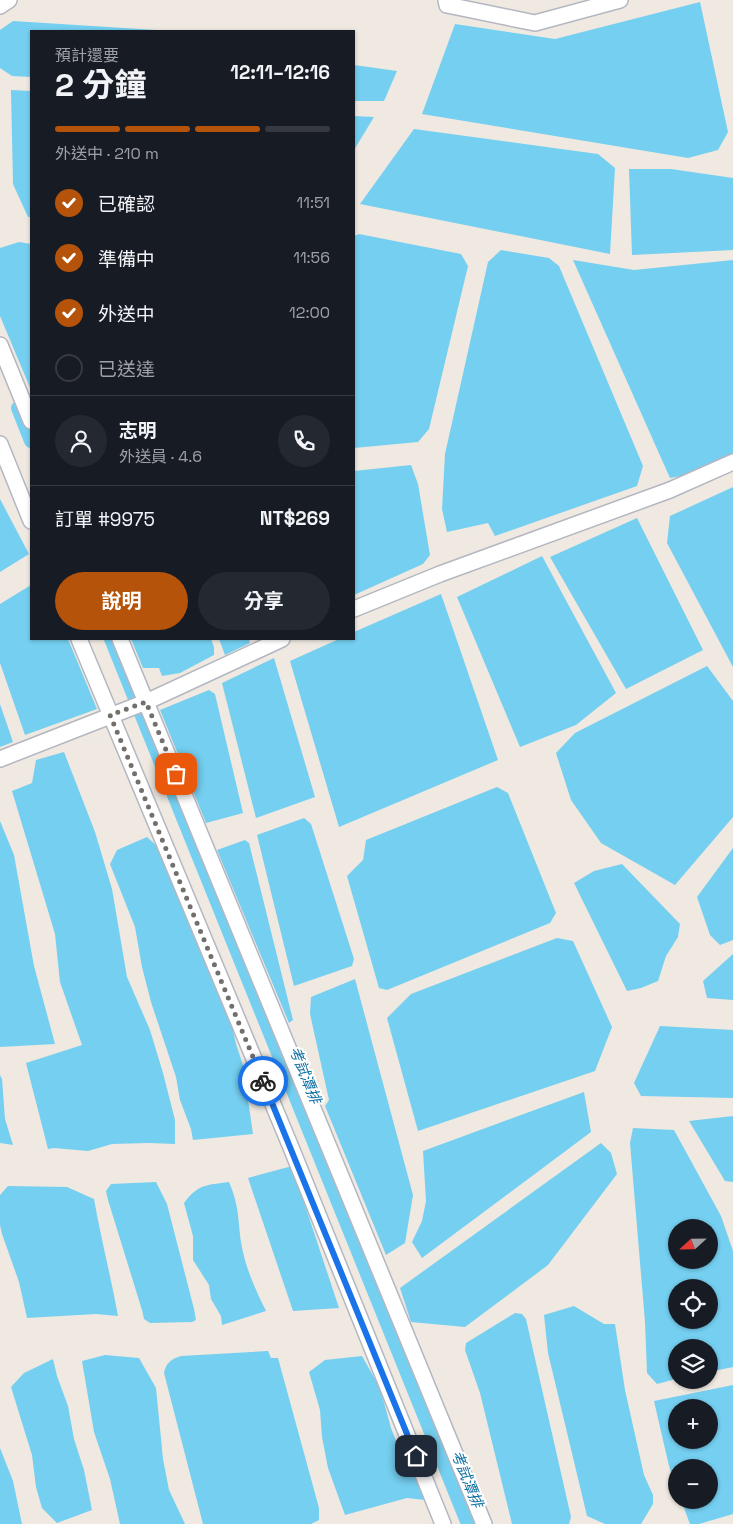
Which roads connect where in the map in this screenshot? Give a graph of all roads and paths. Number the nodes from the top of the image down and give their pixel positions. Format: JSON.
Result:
{"nodes":[{"id":1,"x":9,"y":0,"type":"edge"},
{"id":2,"x":446,"y":0,"type":"edge"},
{"id":3,"x":620,"y":0,"type":"edge"},
{"id":4,"x":0,"y":6,"type":"edge"},
{"id":5,"x":0,"y":345,"type":"edge"},
{"id":6,"x":30,"y":419,"type":"edge"},
{"id":7,"x":0,"y":444,"type":"edge"},
{"id":8,"x":733,"y":462,"type":"edge"},
{"id":9,"x":30,"y":519,"type":"edge"},
{"id":10,"x":355,"y":609,"type":"edge"},
{"id":11,"x":79,"y":640,"type":"edge"},
{"id":12,"x":120,"y":640,"type":"edge"},
{"id":13,"x":278,"y":640,"type":"edge"},
{"id":14,"x":144,"y":703,"type":"junction"},
{"id":15,"x":113,"y":714,"type":"junction"},
{"id":16,"x":0,"y":759,"type":"edge"},
{"id":17,"x":444,"y":1524,"type":"edge"},
{"id":18,"x":484,"y":1524,"type":"edge"}],
"edges":[{"from":1,"to":4,"type":"lane"},
{"from":2,"to":3,"type":"lane"},
{"from":5,"to":6,"type":"lane"},
{"from":7,"to":9,"type":"lane"},
{"from":8,"to":10,"type":"lane"},
{"from":11,"to":15,"type":"lane"},
{"from":12,"to":14,"type":"lane"},
{"from":13,"to":14,"type":"lane"},
{"from":14,"to":15,"type":"lane"},
{"from":14,"to":18,"type":"lane"},
{"from":15,"to":16,"type":"lane"},
{"from":15,"to":17,"type":"lane"}]}
